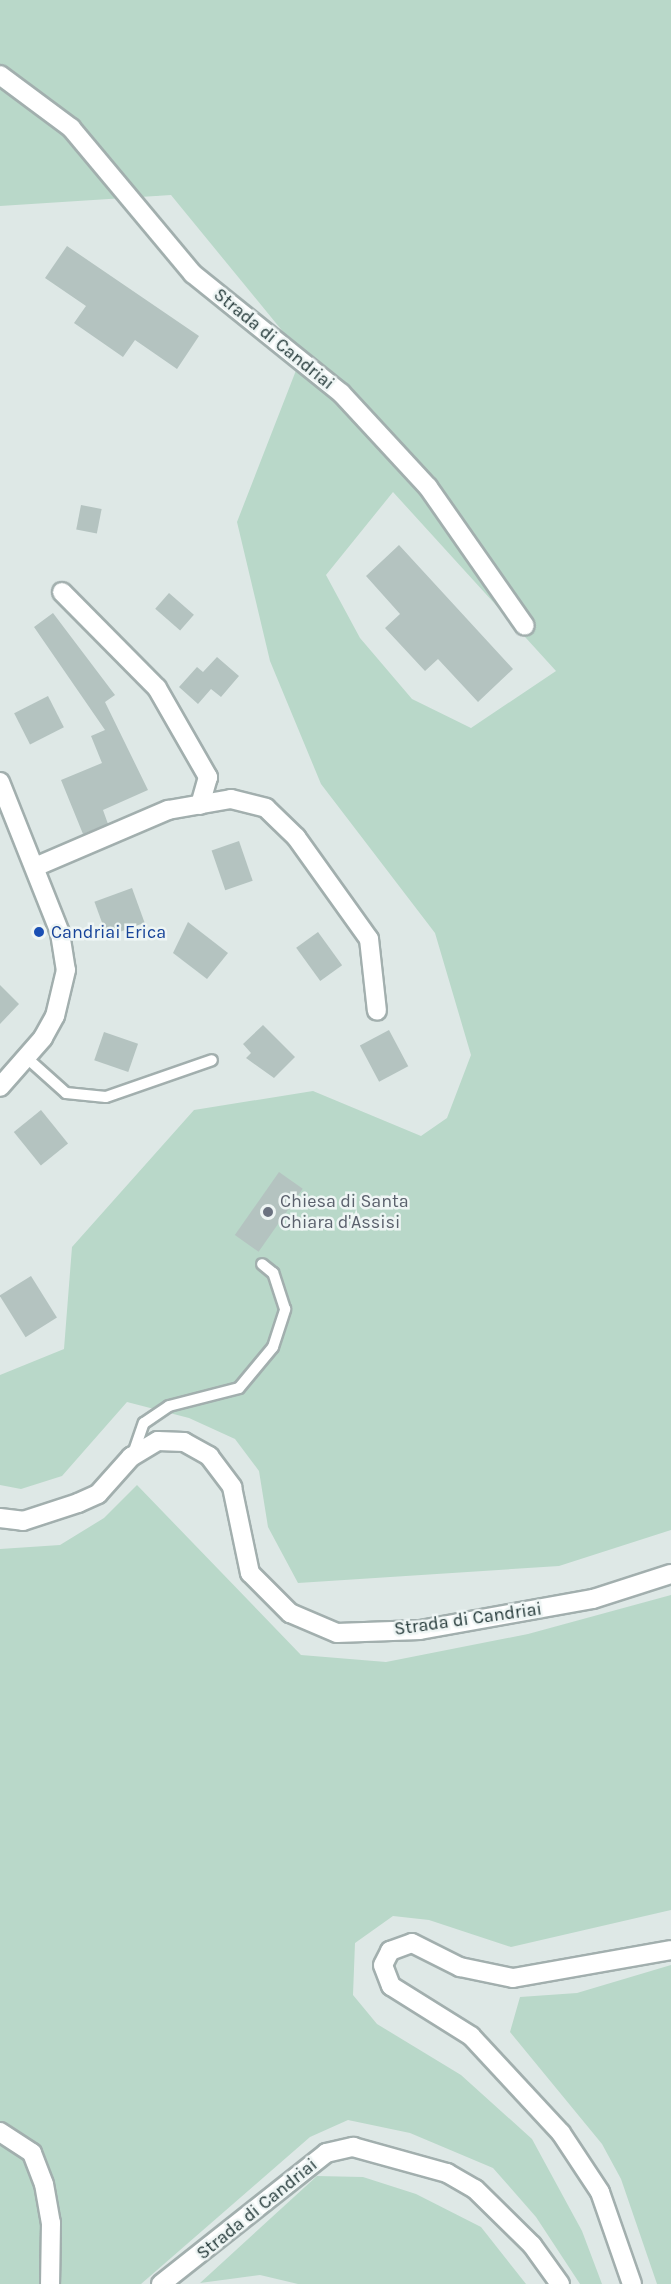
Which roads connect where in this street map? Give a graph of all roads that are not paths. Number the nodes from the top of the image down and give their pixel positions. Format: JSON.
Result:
{"nodes":[{"id":1,"x":0,"y":75,"type":"edge"},
{"id":2,"x":62,"y":592,"type":"dead end"},
{"id":3,"x":525,"y":626,"type":"dead end"},
{"id":4,"x":0,"y":782,"type":"edge"},
{"id":5,"x":200,"y":806,"type":"junction"},
{"id":6,"x":35,"y":867,"type":"junction"},
{"id":7,"x":377,"y":1011,"type":"dead end"},
{"id":8,"x":28,"y":1059,"type":"junction"},
{"id":9,"x":212,"y":1060,"type":"dead end"},
{"id":10,"x":0,"y":1087,"type":"edge"},
{"id":11,"x":262,"y":1264,"type":"dead end"},
{"id":12,"x":131,"y":1457,"type":"junction"},
{"id":13,"x":0,"y":1518,"type":"edge"},
{"id":14,"x":671,"y":1574,"type":"edge"},
{"id":15,"x":671,"y":1950,"type":"edge"},
{"id":16,"x":0,"y":2132,"type":"edge"},
{"id":17,"x":50,"y":2284,"type":"edge"},
{"id":18,"x":161,"y":2284,"type":"edge"},
{"id":19,"x":560,"y":2284,"type":"edge"},
{"id":20,"x":632,"y":2284,"type":"edge"}],
"edges":[{"from":1,"to":3,"type":"main road","name":"Strada di Candriai"},
{"from":2,"to":5,"type":"main road"},
{"from":4,"to":6,"type":"main road"},
{"from":5,"to":6,"type":"main road"},
{"from":5,"to":7,"type":"main road"},
{"from":6,"to":8,"type":"main road"},
{"from":8,"to":9,"type":"lane"},
{"from":8,"to":10,"type":"main road"},
{"from":11,"to":12,"type":"lane"},
{"from":12,"to":13,"type":"main road","name":"Strada di Candriai"},
{"from":12,"to":14,"type":"main road","name":"Strada di Candriai"},
{"from":15,"to":20,"type":"main road"},
{"from":16,"to":17,"type":"main road"},
{"from":18,"to":19,"type":"main road","name":"Strada di Candriai"}]}
